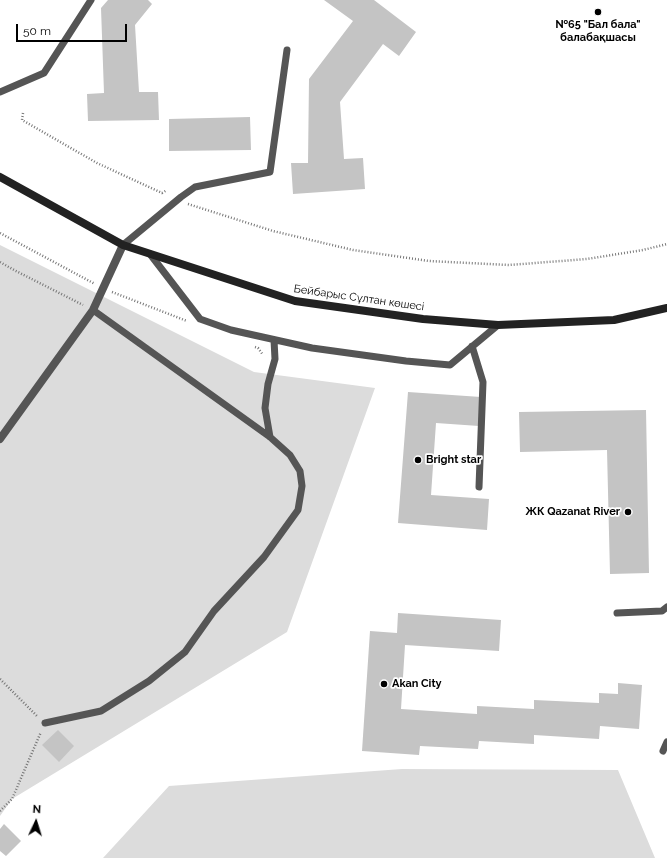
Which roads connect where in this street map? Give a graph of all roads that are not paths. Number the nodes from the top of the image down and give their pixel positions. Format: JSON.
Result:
{"nodes":[{"id":1,"x":90,"y":0,"type":"edge"},
{"id":2,"x":287,"y":50,"type":"dead end"},
{"id":3,"x":0,"y":92,"type":"edge"},
{"id":4,"x":0,"y":177,"type":"edge"},
{"id":5,"x":123,"y":245,"type":"junction"},
{"id":6,"x":150,"y":254,"type":"junction"},
{"id":7,"x":667,"y":308,"type":"edge"},
{"id":8,"x":93,"y":310,"type":"junction"},
{"id":9,"x":498,"y":325,"type":"junction"},
{"id":10,"x":274,"y":340,"type":"junction"},
{"id":11,"x":472,"y":346,"type":"junction"},
{"id":12,"x":270,"y":437,"type":"junction"},
{"id":13,"x":0,"y":439,"type":"edge"},
{"id":14,"x":479,"y":486,"type":"dead end"},
{"id":15,"x":667,"y":607,"type":"edge"},
{"id":16,"x":617,"y":613,"type":"dead end"},
{"id":17,"x":45,"y":723,"type":"road end"},
{"id":18,"x":667,"y":742,"type":"edge"},
{"id":19,"x":663,"y":751,"type":"dead end"}],
"edges":[{"from":1,"to":3,"type":"lane"},
{"from":2,"to":5,"type":"lane"},
{"from":4,"to":5,"type":"street","name":"Бейбарыс Сұлтан көшесі"},
{"from":5,"to":6,"type":"street","name":"Бейбарыс Сұлтан көшесі"},
{"from":5,"to":8,"type":"street"},
{"from":6,"to":9,"type":"street","name":"Бейбарыс Сұлтан көшесі"},
{"from":6,"to":10,"type":"lane"},
{"from":7,"to":9,"type":"street","name":"Бейбарыс Сұлтан көшесі"},
{"from":8,"to":12,"type":"lane"},
{"from":8,"to":13,"type":"street"},
{"from":9,"to":11,"type":"lane"},
{"from":10,"to":11,"type":"lane"},
{"from":10,"to":12,"type":"lane"},
{"from":11,"to":14,"type":"lane"},
{"from":12,"to":17,"type":"lane"},
{"from":15,"to":16,"type":"lane"},
{"from":18,"to":19,"type":"lane"}]}
